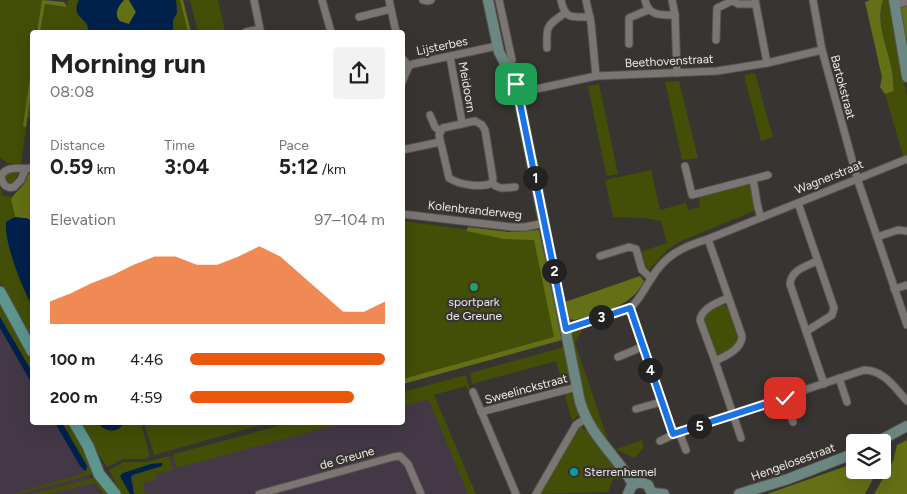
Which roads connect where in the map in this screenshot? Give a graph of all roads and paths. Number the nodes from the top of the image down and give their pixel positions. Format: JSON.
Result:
{"nodes":[{"id":1,"x":254,"y":0,"type":"edge"},
{"id":2,"x":322,"y":0,"type":"edge"},
{"id":3,"x":423,"y":0,"type":"edge"},
{"id":4,"x":431,"y":0,"type":"edge"},
{"id":5,"x":488,"y":0,"type":"edge"},
{"id":6,"x":499,"y":0,"type":"edge"},
{"id":7,"x":561,"y":0,"type":"edge"},
{"id":8,"x":586,"y":0,"type":"edge"},
{"id":9,"x":645,"y":0,"type":"edge"},
{"id":10,"x":672,"y":0,"type":"edge"},
{"id":11,"x":732,"y":0,"type":"edge"},
{"id":12,"x":813,"y":0,"type":"edge"},
{"id":13,"x":755,"y":2,"type":"edge"},
{"id":14,"x":907,"y":2,"type":"edge"},
{"id":15,"x":392,"y":3,"type":"edge"},
{"id":16,"x":894,"y":3,"type":"edge"},
{"id":17,"x":648,"y":10,"type":"junction"},
{"id":18,"x":565,"y":13,"type":"junction"},
{"id":19,"x":675,"y":15,"type":"junction"},
{"id":20,"x":590,"y":17,"type":"junction"},
{"id":21,"x":359,"y":18,"type":"dead end"},
{"id":22,"x":255,"y":30,"type":"edge"},
{"id":23,"x":330,"y":30,"type":"edge"},
{"id":24,"x":396,"y":30,"type":"edge"},
{"id":25,"x":716,"y":40,"type":"dead end"},
{"id":26,"x":628,"y":44,"type":"dead end"},
{"id":27,"x":497,"y":46,"type":"junction"},
{"id":28,"x":547,"y":48,"type":"dead end"},
{"id":29,"x":822,"y":50,"type":"junction"},
{"id":30,"x":450,"y":57,"type":"junction"},
{"id":31,"x":512,"y":60,"type":"dead end"},
{"id":32,"x":405,"y":61,"type":"edge"},
{"id":33,"x":767,"y":63,"type":"junction"},
{"id":34,"x":409,"y":66,"type":"junction"},
{"id":35,"x":677,"y":73,"type":"junction"},
{"id":36,"x":405,"y":75,"type":"edge"},
{"id":37,"x":596,"y":76,"type":"junction"},
{"id":38,"x":907,"y":77,"type":"edge"},
{"id":39,"x":518,"y":93,"type":"junction"},
{"id":40,"x":430,"y":115,"type":"dead end"},
{"id":41,"x":462,"y":122,"type":"junction"},
{"id":42,"x":440,"y":131,"type":"junction"},
{"id":43,"x":440,"y":142,"type":"junction"},
{"id":44,"x":405,"y":149,"type":"edge"},
{"id":45,"x":907,"y":159,"type":"edge"},
{"id":46,"x":685,"y":166,"type":"dead end"},
{"id":47,"x":768,"y":175,"type":"dead end"},
{"id":48,"x":857,"y":178,"type":"junction"},
{"id":49,"x":753,"y":180,"type":"junction"},
{"id":50,"x":492,"y":183,"type":"junction"},
{"id":51,"x":515,"y":187,"type":"dead end"},
{"id":52,"x":798,"y":203,"type":"junction"},
{"id":53,"x":405,"y":214,"type":"edge"},
{"id":54,"x":760,"y":217,"type":"junction"},
{"id":55,"x":544,"y":223,"type":"junction"},
{"id":56,"x":907,"y":230,"type":"edge"},
{"id":57,"x":877,"y":237,"type":"junction"},
{"id":58,"x":708,"y":239,"type":"junction"},
{"id":59,"x":600,"y":256,"type":"dead end"},
{"id":60,"x":817,"y":260,"type":"junction"},
{"id":61,"x":651,"y":278,"type":"junction"},
{"id":62,"x":907,"y":285,"type":"edge"},
{"id":63,"x":894,"y":289,"type":"junction"},
{"id":64,"x":0,"y":292,"type":"edge"},
{"id":65,"x":728,"y":298,"type":"junction"},
{"id":66,"x":630,"y":308,"type":"junction"},
{"id":67,"x":907,"y":325,"type":"edge"},
{"id":68,"x":566,"y":329,"type":"junction"},
{"id":69,"x":807,"y":331,"type":"junction"},
{"id":70,"x":30,"y":347,"type":"edge"},
{"id":71,"x":642,"y":347,"type":"junction"},
{"id":72,"x":618,"y":357,"type":"dead end"},
{"id":73,"x":714,"y":361,"type":"junction"},
{"id":74,"x":839,"y":378,"type":"junction"},
{"id":75,"x":824,"y":384,"type":"junction"},
{"id":76,"x":577,"y":387,"type":"junction"},
{"id":77,"x":473,"y":392,"type":"dead end"},
{"id":78,"x":785,"y":398,"type":"junction"},
{"id":79,"x":907,"y":401,"type":"edge"},
{"id":80,"x":661,"y":402,"type":"junction"},
{"id":81,"x":847,"y":402,"type":"dead end"},
{"id":82,"x":636,"y":409,"type":"dead end"},
{"id":83,"x":481,"y":412,"type":"junction"},
{"id":84,"x":732,"y":414,"type":"junction"},
{"id":85,"x":585,"y":419,"type":"junction"},
{"id":86,"x":794,"y":422,"type":"dead end"},
{"id":87,"x":76,"y":425,"type":"edge"},
{"id":88,"x":907,"y":426,"type":"edge"},
{"id":89,"x":676,"y":433,"type":"junction"},
{"id":90,"x":891,"y":434,"type":"edge"},
{"id":91,"x":741,"y":438,"type":"dead end"},
{"id":92,"x":660,"y":441,"type":"dead end"},
{"id":93,"x":686,"y":450,"type":"dead end"},
{"id":94,"x":846,"y":456,"type":"edge"},
{"id":95,"x":633,"y":484,"type":"junction"},
{"id":96,"x":116,"y":494,"type":"edge"},
{"id":97,"x":259,"y":494,"type":"edge"},
{"id":98,"x":421,"y":494,"type":"edge"},
{"id":99,"x":516,"y":494,"type":"edge"},
{"id":100,"x":536,"y":494,"type":"edge"},
{"id":101,"x":628,"y":494,"type":"edge"},
{"id":102,"x":652,"y":494,"type":"edge"},
{"id":103,"x":664,"y":494,"type":"edge"},
{"id":104,"x":739,"y":494,"type":"edge"}],
"edges":[{"from":1,"to":22,"type":"street"},
{"from":2,"to":23,"type":"street"},
{"from":3,"to":4,"type":"street"},
{"from":5,"to":27,"type":"street"},
{"from":6,"to":31,"type":"street"},
{"from":7,"to":18,"type":"street"},
{"from":8,"to":20,"type":"street"},
{"from":9,"to":17,"type":"street"},
{"from":10,"to":19,"type":"street"},
{"from":11,"to":13,"type":"street"},
{"from":11,"to":25,"type":"street"},
{"from":12,"to":29,"type":"street","name":"Bartokstraat"},
{"from":13,"to":33,"type":"street"},
{"from":14,"to":16,"type":"street"},
{"from":15,"to":21,"type":"street"},
{"from":15,"to":24,"type":"street"},
{"from":16,"to":38,"type":"street"},
{"from":17,"to":19,"type":"street"},
{"from":17,"to":26,"type":"street"},
{"from":18,"to":20,"type":"street"},
{"from":18,"to":28,"type":"street"},
{"from":19,"to":35,"type":"street"},
{"from":20,"to":37,"type":"street"},
{"from":27,"to":30,"type":"street","name":"Lijsterbes"},
{"from":27,"to":39,"type":"street"},
{"from":29,"to":33,"type":"street","name":"Beethovenstraat"},
{"from":29,"to":48,"type":"street","name":"Bartokstraat"},
{"from":30,"to":34,"type":"street","name":"Lijsterbes"},
{"from":30,"to":41,"type":"street","name":"Meidoorn"},
{"from":32,"to":34,"type":"street"},
{"from":33,"to":35,"type":"street","name":"Beethovenstraat"},
{"from":34,"to":36,"type":"street","name":"Lijsterbes"},
{"from":35,"to":37,"type":"street","name":"Beethovenstraat"},
{"from":37,"to":39,"type":"street","name":"Beethovenstraat"},
{"from":39,"to":55,"type":"street"},
{"from":40,"to":42,"type":"street"},
{"from":41,"to":42,"type":"street","name":"Meidoorn"},
{"from":41,"to":50,"type":"street","name":"Meidoorn"},
{"from":42,"to":43,"type":"street"},
{"from":43,"to":44,"type":"street"},
{"from":43,"to":50,"type":"street"},
{"from":45,"to":48,"type":"street","name":"Wagnerstraat"},
{"from":46,"to":49,"type":"street"},
{"from":47,"to":49,"type":"street"},
{"from":48,"to":52,"type":"street","name":"Wagnerstraat"},
{"from":48,"to":57,"type":"street","name":"Bartokstraat"},
{"from":49,"to":54,"type":"street"},
{"from":50,"to":51,"type":"street"},
{"from":52,"to":54,"type":"street","name":"Wagnerstraat"},
{"from":52,"to":60,"type":"street"},
{"from":53,"to":55,"type":"street","name":"Kolenbranderweg"},
{"from":54,"to":58,"type":"street","name":"Wagnerstraat"},
{"from":55,"to":68,"type":"street"},
{"from":56,"to":57,"type":"street"},
{"from":57,"to":63,"type":"street","name":"Bartokstraat"},
{"from":58,"to":61,"type":"street","name":"Wagnerstraat"},
{"from":58,"to":65,"type":"street"},
{"from":59,"to":61,"type":"street"},
{"from":60,"to":69,"type":"street"},
{"from":60,"to":69,"type":"street"},
{"from":61,"to":66,"type":"street","name":"Wagnerstraat"},
{"from":62,"to":63,"type":"street"},
{"from":63,"to":67,"type":"street","name":"Bartokstraat"},
{"from":64,"to":70,"type":"main road"},
{"from":65,"to":73,"type":"street"},
{"from":65,"to":73,"type":"street"},
{"from":66,"to":68,"type":"street"},
{"from":66,"to":71,"type":"street"},
{"from":68,"to":76,"type":"street"},
{"from":69,"to":75,"type":"street"},
{"from":71,"to":72,"type":"street"},
{"from":71,"to":80,"type":"street"},
{"from":73,"to":84,"type":"street"},
{"from":74,"to":75,"type":"street"},
{"from":74,"to":79,"type":"street"},
{"from":74,"to":81,"type":"street"},
{"from":75,"to":78,"type":"street"},
{"from":76,"to":83,"type":"street","name":"Sweelinckstraat"},
{"from":76,"to":85,"type":"street"},
{"from":77,"to":83,"type":"street","name":"Sweelinckstraat"},
{"from":78,"to":84,"type":"street"},
{"from":78,"to":86,"type":"street"},
{"from":80,"to":82,"type":"street"},
{"from":80,"to":89,"type":"street"},
{"from":83,"to":99,"type":"street","name":"Sweelinckstraat"},
{"from":84,"to":89,"type":"street"},
{"from":84,"to":91,"type":"street"},
{"from":85,"to":95,"type":"street"},
{"from":85,"to":100,"type":"street"},
{"from":87,"to":96,"type":"main road"},
{"from":88,"to":90,"type":"street"},
{"from":89,"to":92,"type":"street"},
{"from":89,"to":93,"type":"street"},
{"from":94,"to":104,"type":"street","name":"Hengelosestraat"},
{"from":95,"to":101,"type":"street"},
{"from":95,"to":102,"type":"street"},
{"from":97,"to":98,"type":"street","name":"de Greune"},
{"from":102,"to":103,"type":"street"}]}
